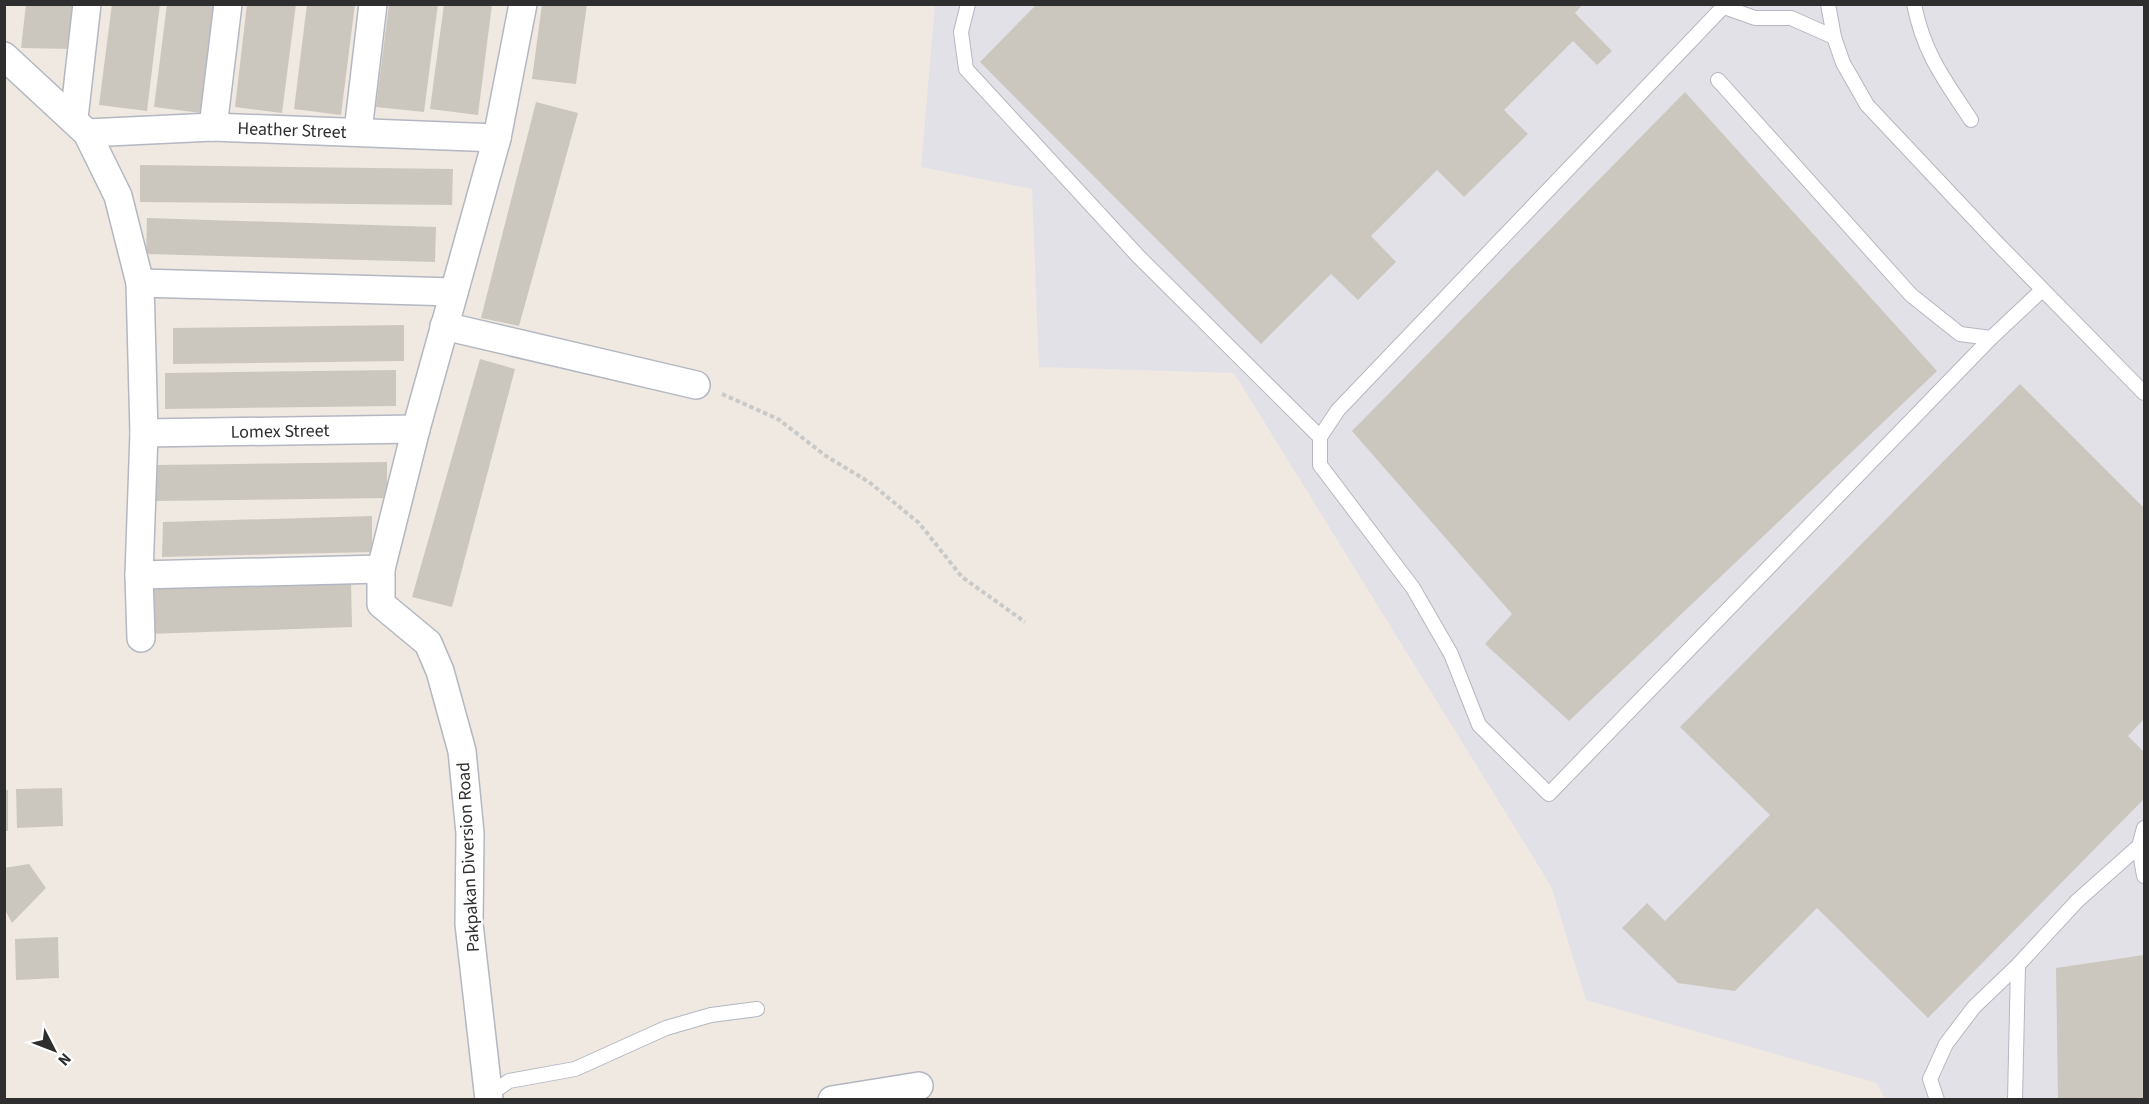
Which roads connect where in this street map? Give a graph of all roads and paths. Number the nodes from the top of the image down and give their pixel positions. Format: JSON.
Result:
{"nodes":[{"id":1,"x":87,"y":4,"type":"edge"},
{"id":2,"x":228,"y":4,"type":"edge"},
{"id":3,"x":373,"y":4,"type":"edge"},
{"id":4,"x":523,"y":4,"type":"edge"},
{"id":5,"x":968,"y":4,"type":"edge"},
{"id":6,"x":1828,"y":4,"type":"edge"},
{"id":7,"x":1914,"y":4,"type":"edge"},
{"id":8,"x":1725,"y":6,"type":"edge"},
{"id":9,"x":1834,"y":37,"type":"junction"},
{"id":10,"x":4,"y":56,"type":"edge"},
{"id":11,"x":1718,"y":80,"type":"dead end"},
{"id":12,"x":1971,"y":120,"type":"dead end"},
{"id":13,"x":81,"y":125,"type":"junction"},
{"id":14,"x":213,"y":127,"type":"junction"},
{"id":15,"x":358,"y":131,"type":"junction"},
{"id":16,"x":497,"y":138,"type":"junction"},
{"id":17,"x":140,"y":283,"type":"junction"},
{"id":18,"x":2042,"y":290,"type":"junction"},
{"id":19,"x":454,"y":292,"type":"junction"},
{"id":20,"x":444,"y":326,"type":"junction"},
{"id":21,"x":1991,"y":338,"type":"junction"},
{"id":22,"x":696,"y":385,"type":"joint"},
{"id":23,"x":2145,"y":393,"type":"edge"},
{"id":24,"x":416,"y":429,"type":"junction"},
{"id":25,"x":144,"y":433,"type":"junction"},
{"id":26,"x":1320,"y":437,"type":"junction"},
{"id":27,"x":381,"y":568,"type":"junction"},
{"id":28,"x":139,"y":575,"type":"junction"},
{"id":29,"x":1025,"y":622,"type":"dead end"},
{"id":30,"x":141,"y":638,"type":"dead end"},
{"id":31,"x":2145,"y":828,"type":"edge"},
{"id":32,"x":2139,"y":846,"type":"junction"},
{"id":33,"x":2145,"y":876,"type":"edge"},
{"id":34,"x":2018,"y":965,"type":"junction"},
{"id":35,"x":757,"y":1009,"type":"dead end"},
{"id":36,"x":919,"y":1086,"type":"dead end"},
{"id":37,"x":489,"y":1097,"type":"edge"},
{"id":38,"x":832,"y":1100,"type":"edge"},
{"id":39,"x":1937,"y":1100,"type":"edge"},
{"id":40,"x":2015,"y":1100,"type":"edge"}],
"edges":[{"from":1,"to":13,"type":"street"},
{"from":2,"to":14,"type":"street"},
{"from":3,"to":15,"type":"street"},
{"from":4,"to":16,"type":"street"},
{"from":5,"to":26,"type":"lane"},
{"from":6,"to":9,"type":"lane"},
{"from":7,"to":12,"type":"lane"},
{"from":8,"to":9,"type":"lane"},
{"from":8,"to":26,"type":"lane"},
{"from":9,"to":18,"type":"lane"},
{"from":10,"to":13,"type":"street"},
{"from":11,"to":21,"type":"lane"},
{"from":13,"to":14,"type":"street","name":"Heather Street"},
{"from":13,"to":17,"type":"street"},
{"from":14,"to":15,"type":"street","name":"Heather Street"},
{"from":15,"to":16,"type":"street","name":"Heather Street"},
{"from":16,"to":19,"type":"street"},
{"from":17,"to":19,"type":"street"},
{"from":17,"to":25,"type":"street"},
{"from":18,"to":21,"type":"lane"},
{"from":18,"to":23,"type":"lane"},
{"from":19,"to":20,"type":"street"},
{"from":20,"to":22,"type":"street"},
{"from":20,"to":24,"type":"street"},
{"from":21,"to":26,"type":"lane"},
{"from":22,"to":29,"type":"path"},
{"from":24,"to":25,"type":"street","name":"Lomex Street"},
{"from":24,"to":27,"type":"street"},
{"from":25,"to":28,"type":"street"},
{"from":27,"to":28,"type":"street"},
{"from":27,"to":37,"type":"street","name":"Pakpakan Diversion Road"},
{"from":28,"to":30,"type":"street"},
{"from":31,"to":32,"type":"lane"},
{"from":32,"to":33,"type":"lane"},
{"from":32,"to":34,"type":"lane"},
{"from":34,"to":39,"type":"lane"},
{"from":34,"to":40,"type":"lane"},
{"from":35,"to":37,"type":"lane"},
{"from":36,"to":38,"type":"street"}]}
